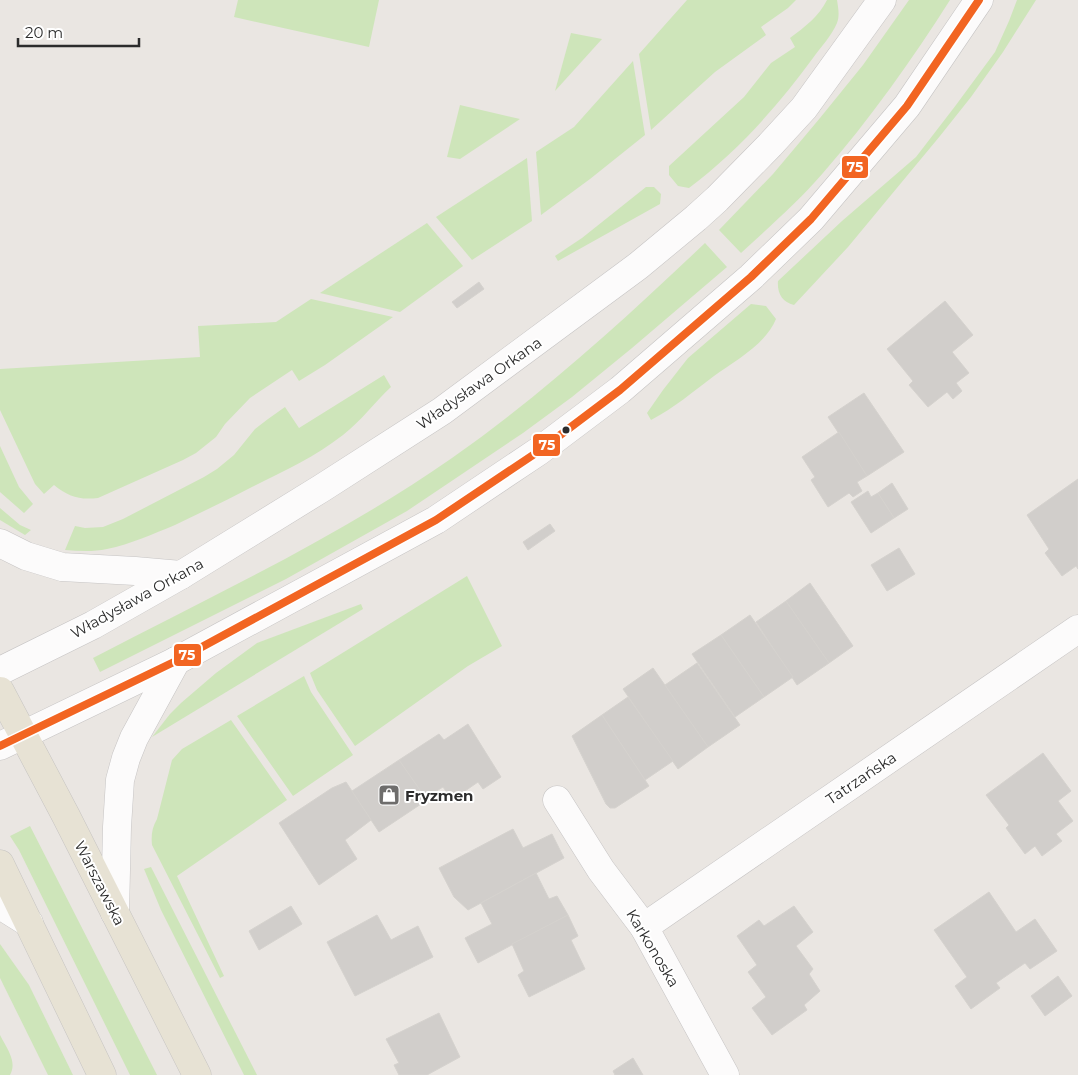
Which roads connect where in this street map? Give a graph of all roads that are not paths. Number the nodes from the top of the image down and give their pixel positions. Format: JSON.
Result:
{"nodes":[{"id":1,"x":882,"y":0,"type":"edge"},
{"id":2,"x":979,"y":0,"type":"edge"},
{"id":3,"x":0,"y":543,"type":"edge"},
{"id":4,"x":181,"y":575,"type":"junction"},
{"id":5,"x":1078,"y":629,"type":"edge"},
{"id":6,"x":176,"y":661,"type":"junction"},
{"id":7,"x":0,"y":671,"type":"edge"},
{"id":8,"x":0,"y":691,"type":"edge"},
{"id":9,"x":11,"y":740,"type":"edge"},
{"id":10,"x":557,"y":800,"type":"dead end"},
{"id":11,"x":0,"y":864,"type":"edge"},
{"id":12,"x":0,"y":905,"type":"edge"},
{"id":13,"x":115,"y":913,"type":"junction"},
{"id":14,"x":29,"y":923,"type":"junction"},
{"id":15,"x":644,"y":927,"type":"junction"},
{"id":16,"x":102,"y":1075,"type":"edge"},
{"id":17,"x":197,"y":1075,"type":"edge"},
{"id":18,"x":725,"y":1075,"type":"edge"}],
"edges":[{"from":1,"to":4,"type":"street","name":"Władysława Orkana"},
{"from":2,"to":6,"type":"street"},
{"from":3,"to":4,"type":"street"},
{"from":4,"to":7,"type":"street","name":"Władysława Orkana"},
{"from":5,"to":15,"type":"street","name":"Tatrzańska"},
{"from":6,"to":9,"type":"street"},
{"from":6,"to":13,"type":"street"},
{"from":8,"to":9,"type":"main road","name":"Warszawska"},
{"from":9,"to":13,"type":"main road","name":"Warszawska"},
{"from":10,"to":15,"type":"street","name":"Karkonoska"},
{"from":11,"to":14,"type":"main road"},
{"from":12,"to":14,"type":"street"},
{"from":13,"to":17,"type":"main road","name":"Warszawska"},
{"from":14,"to":16,"type":"main road"},
{"from":15,"to":18,"type":"street","name":"Karkonoska"}]}
